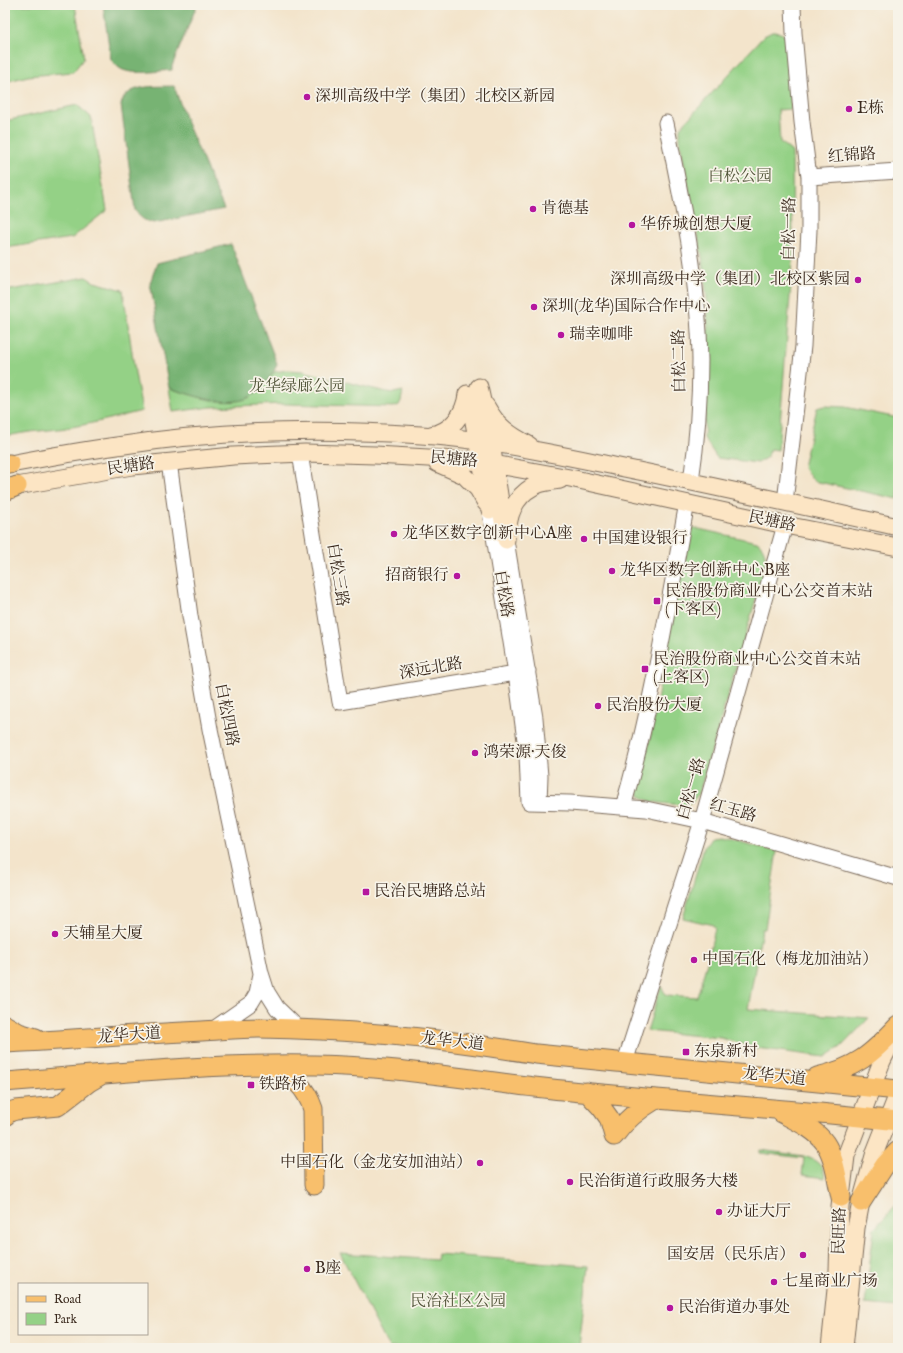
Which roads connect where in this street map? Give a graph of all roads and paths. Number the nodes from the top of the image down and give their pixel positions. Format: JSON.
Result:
{"nodes":[{"id":1,"x":793,"y":5,"type":"edge"},
{"id":2,"x":666,"y":123,"type":"dead end"},
{"id":3,"x":898,"y":171,"type":"edge"},
{"id":4,"x":809,"y":177,"type":"junction"},
{"id":5,"x":473,"y":387,"type":"junction"},
{"id":6,"x":426,"y":435,"type":"junction"},
{"id":7,"x":484,"y":442,"type":"junction"},
{"id":8,"x":300,"y":453,"type":"junction"},
{"id":9,"x":556,"y":454,"type":"junction"},
{"id":10,"x":416,"y":457,"type":"junction"},
{"id":11,"x":169,"y":462,"type":"junction"},
{"id":12,"x":7,"y":464,"type":"edge"},
{"id":13,"x":488,"y":464,"type":"junction"},
{"id":14,"x":570,"y":478,"type":"junction"},
{"id":15,"x":691,"y":481,"type":"junction"},
{"id":16,"x":9,"y":489,"type":"edge"},
{"id":17,"x":785,"y":502,"type":"junction"},
{"id":18,"x":687,"y":503,"type":"junction"},
{"id":19,"x":490,"y":512,"type":"junction"},
{"id":20,"x":785,"y":524,"type":"junction"},
{"id":21,"x":898,"y":527,"type":"edge"},
{"id":22,"x":506,"y":540,"type":"junction"},
{"id":23,"x":898,"y":548,"type":"edge"},
{"id":24,"x":522,"y":672,"type":"junction"},
{"id":25,"x":340,"y":702,"type":"joint"},
{"id":26,"x":534,"y":802,"type":"joint"},
{"id":27,"x":623,"y":807,"type":"junction"},
{"id":28,"x":702,"y":820,"type":"junction"},
{"id":29,"x":898,"y":878,"type":"edge"},
{"id":30,"x":261,"y":973,"type":"junction"},
{"id":31,"x":5,"y":1025,"type":"edge"},
{"id":32,"x":898,"y":1027,"type":"edge"},
{"id":33,"x":300,"y":1030,"type":"junction"},
{"id":34,"x":210,"y":1031,"type":"junction"},
{"id":35,"x":49,"y":1041,"type":"junction"},
{"id":36,"x":5,"y":1043,"type":"edge"},
{"id":37,"x":625,"y":1062,"type":"junction"},
{"id":38,"x":271,"y":1065,"type":"junction"},
{"id":39,"x":104,"y":1074,"type":"junction"},
{"id":40,"x":805,"y":1080,"type":"junction"},
{"id":41,"x":5,"y":1082,"type":"edge"},
{"id":42,"x":873,"y":1087,"type":"junction"},
{"id":43,"x":898,"y":1090,"type":"edge"},
{"id":44,"x":587,"y":1092,"type":"junction"},
{"id":45,"x":898,"y":1094,"type":"edge"},
{"id":46,"x":656,"y":1099,"type":"junction"},
{"id":47,"x":778,"y":1110,"type":"junction"},
{"id":48,"x":5,"y":1116,"type":"edge"},
{"id":49,"x":861,"y":1117,"type":"junction"},
{"id":50,"x":893,"y":1120,"type":"edge"},
{"id":51,"x":898,"y":1151,"type":"edge"},
{"id":52,"x":314,"y":1185,"type":"dead end"},
{"id":53,"x":841,"y":1197,"type":"junction"},
{"id":54,"x":861,"y":1202,"type":"junction"},
{"id":55,"x":830,"y":1348,"type":"edge"},
{"id":56,"x":844,"y":1348,"type":"edge"}],
"edges":[{"from":1,"to":4,"type":"street","name":"白松一路"},
{"from":2,"to":15,"type":"street","name":"白松二路"},
{"from":3,"to":4,"type":"street","name":"红锦路"},
{"from":4,"to":17,"type":"street","name":"白松一路"},
{"from":5,"to":6,"type":"main road"},
{"from":5,"to":7,"type":"main road","name":"白松路"},
{"from":5,"to":9,"type":"main road"},
{"from":6,"to":7,"type":"main road","name":"民塘路"},
{"from":6,"to":12,"type":"main road","name":"民塘路"},
{"from":7,"to":9,"type":"main road","name":"民塘路"},
{"from":7,"to":13,"type":"main road","name":"白松路"},
{"from":8,"to":10,"type":"main road","name":"民塘路"},
{"from":8,"to":11,"type":"main road","name":"民塘路"},
{"from":8,"to":25,"type":"street","name":"白松三路"},
{"from":9,"to":15,"type":"main road","name":"民塘路"},
{"from":10,"to":13,"type":"main road","name":"民塘路"},
{"from":10,"to":19,"type":"main road"},
{"from":11,"to":16,"type":"main road","name":"民塘路"},
{"from":11,"to":30,"type":"street","name":"白松四路"},
{"from":13,"to":14,"type":"main road","name":"民塘路"},
{"from":13,"to":19,"type":"main road","name":"白松路"},
{"from":13,"to":22,"type":"main road","name":"白松路"},
{"from":14,"to":18,"type":"main road","name":"民塘路"},
{"from":14,"to":22,"type":"main road"},
{"from":15,"to":17,"type":"main road","name":"民塘路"},
{"from":17,"to":21,"type":"main road","name":"民塘路"},
{"from":18,"to":20,"type":"main road","name":"民塘路"},
{"from":18,"to":27,"type":"street"},
{"from":19,"to":24,"type":"street","name":"白松路"},
{"from":20,"to":23,"type":"main road","name":"民塘路"},
{"from":20,"to":28,"type":"street","name":"白松一路"},
{"from":22,"to":24,"type":"street","name":"白松路"},
{"from":24,"to":25,"type":"street","name":"深远北路"},
{"from":24,"to":26,"type":"street","name":"白松路"},
{"from":26,"to":27,"type":"street","name":"红玉路"},
{"from":27,"to":28,"type":"street","name":"红玉路"},
{"from":28,"to":29,"type":"street","name":"红玉路"},
{"from":28,"to":37,"type":"street","name":"白松一路"},
{"from":30,"to":33,"type":"street","name":"白松四路"},
{"from":30,"to":34,"type":"street","name":"白松四路"},
{"from":31,"to":35,"type":"main road"},
{"from":32,"to":40,"type":"main road"},
{"from":32,"to":42,"type":"main road","name":"民旺路"},
{"from":33,"to":34,"type":"main road","name":"龙华大道"},
{"from":33,"to":37,"type":"main road","name":"龙华大道"},
{"from":34,"to":35,"type":"main road","name":"龙华大道"},
{"from":35,"to":36,"type":"main road","name":"龙华大道"},
{"from":37,"to":40,"type":"main road","name":"龙华大道"},
{"from":38,"to":39,"type":"main road","name":"龙华大道"},
{"from":38,"to":44,"type":"main road","name":"龙华大道"},
{"from":38,"to":52,"type":"main road"},
{"from":39,"to":41,"type":"main road","name":"龙华大道"},
{"from":39,"to":48,"type":"main road"},
{"from":40,"to":42,"type":"main road","name":"龙华大道"},
{"from":42,"to":43,"type":"main road","name":"龙华大道"},
{"from":42,"to":49,"type":"main road","name":"民旺路"},
{"from":44,"to":46,"type":"main road","name":"龙华大道"},
{"from":44,"to":46,"type":"main road"},
{"from":45,"to":50,"type":"main road","name":"民旺路"},
{"from":46,"to":47,"type":"main road","name":"龙华大道"},
{"from":47,"to":49,"type":"main road","name":"龙华大道"},
{"from":47,"to":53,"type":"main road"},
{"from":49,"to":50,"type":"main road","name":"龙华大道"},
{"from":49,"to":53,"type":"main road","name":"民旺路"},
{"from":50,"to":54,"type":"main road","name":"民旺路"},
{"from":51,"to":54,"type":"main road"},
{"from":53,"to":55,"type":"main road","name":"民旺路"},
{"from":54,"to":56,"type":"main road","name":"民旺路"}]}
